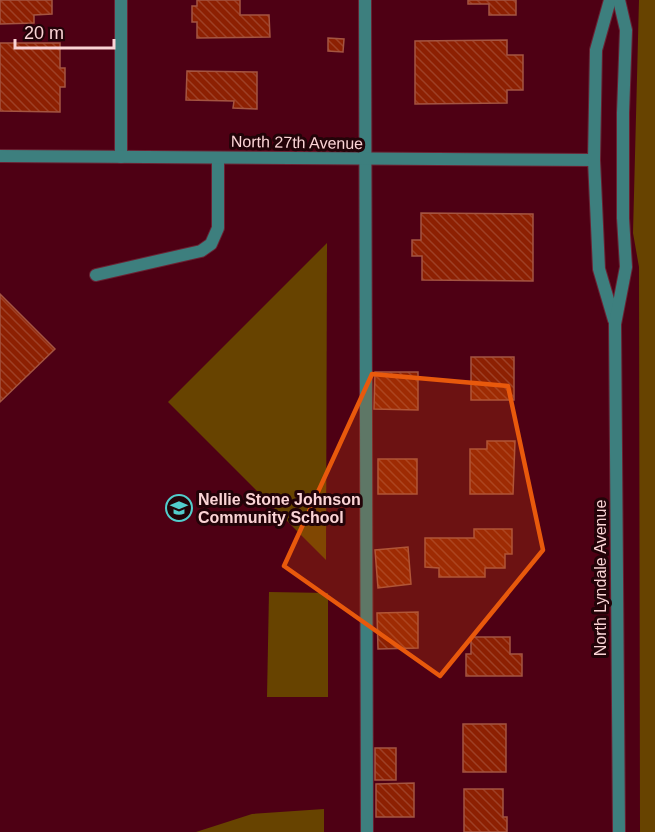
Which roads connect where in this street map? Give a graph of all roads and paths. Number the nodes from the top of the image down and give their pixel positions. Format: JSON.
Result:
{"nodes":[{"id":1,"x":122,"y":0,"type":"edge"},
{"id":2,"x":365,"y":0,"type":"edge"},
{"id":3,"x":610,"y":0,"type":"edge"},
{"id":4,"x":619,"y":0,"type":"edge"},
{"id":5,"x":0,"y":156,"type":"edge"},
{"id":6,"x":122,"y":157,"type":"junction"},
{"id":7,"x":218,"y":158,"type":"junction"},
{"id":8,"x":365,"y":160,"type":"junction"},
{"id":9,"x":594,"y":160,"type":"junction"},
{"id":10,"x":96,"y":275,"type":"dead end"},
{"id":11,"x":615,"y":324,"type":"junction"},
{"id":12,"x":367,"y":832,"type":"edge"},
{"id":13,"x":619,"y":832,"type":"edge"}],
"edges":[{"from":1,"to":6,"type":"street"},
{"from":2,"to":8,"type":"street"},
{"from":3,"to":9,"type":"street","name":"North Lyndale Avenue"},
{"from":4,"to":11,"type":"street","name":"North Lyndale Avenue"},
{"from":5,"to":6,"type":"street","name":"North 27th Avenue"},
{"from":6,"to":7,"type":"street","name":"North 27th Avenue"},
{"from":7,"to":8,"type":"street","name":"North 27th Avenue"},
{"from":7,"to":10,"type":"street"},
{"from":8,"to":9,"type":"street","name":"North 27th Avenue"},
{"from":8,"to":12,"type":"street"},
{"from":9,"to":11,"type":"street","name":"North Lyndale Avenue"},
{"from":11,"to":13,"type":"street","name":"North Lyndale Avenue"}]}
